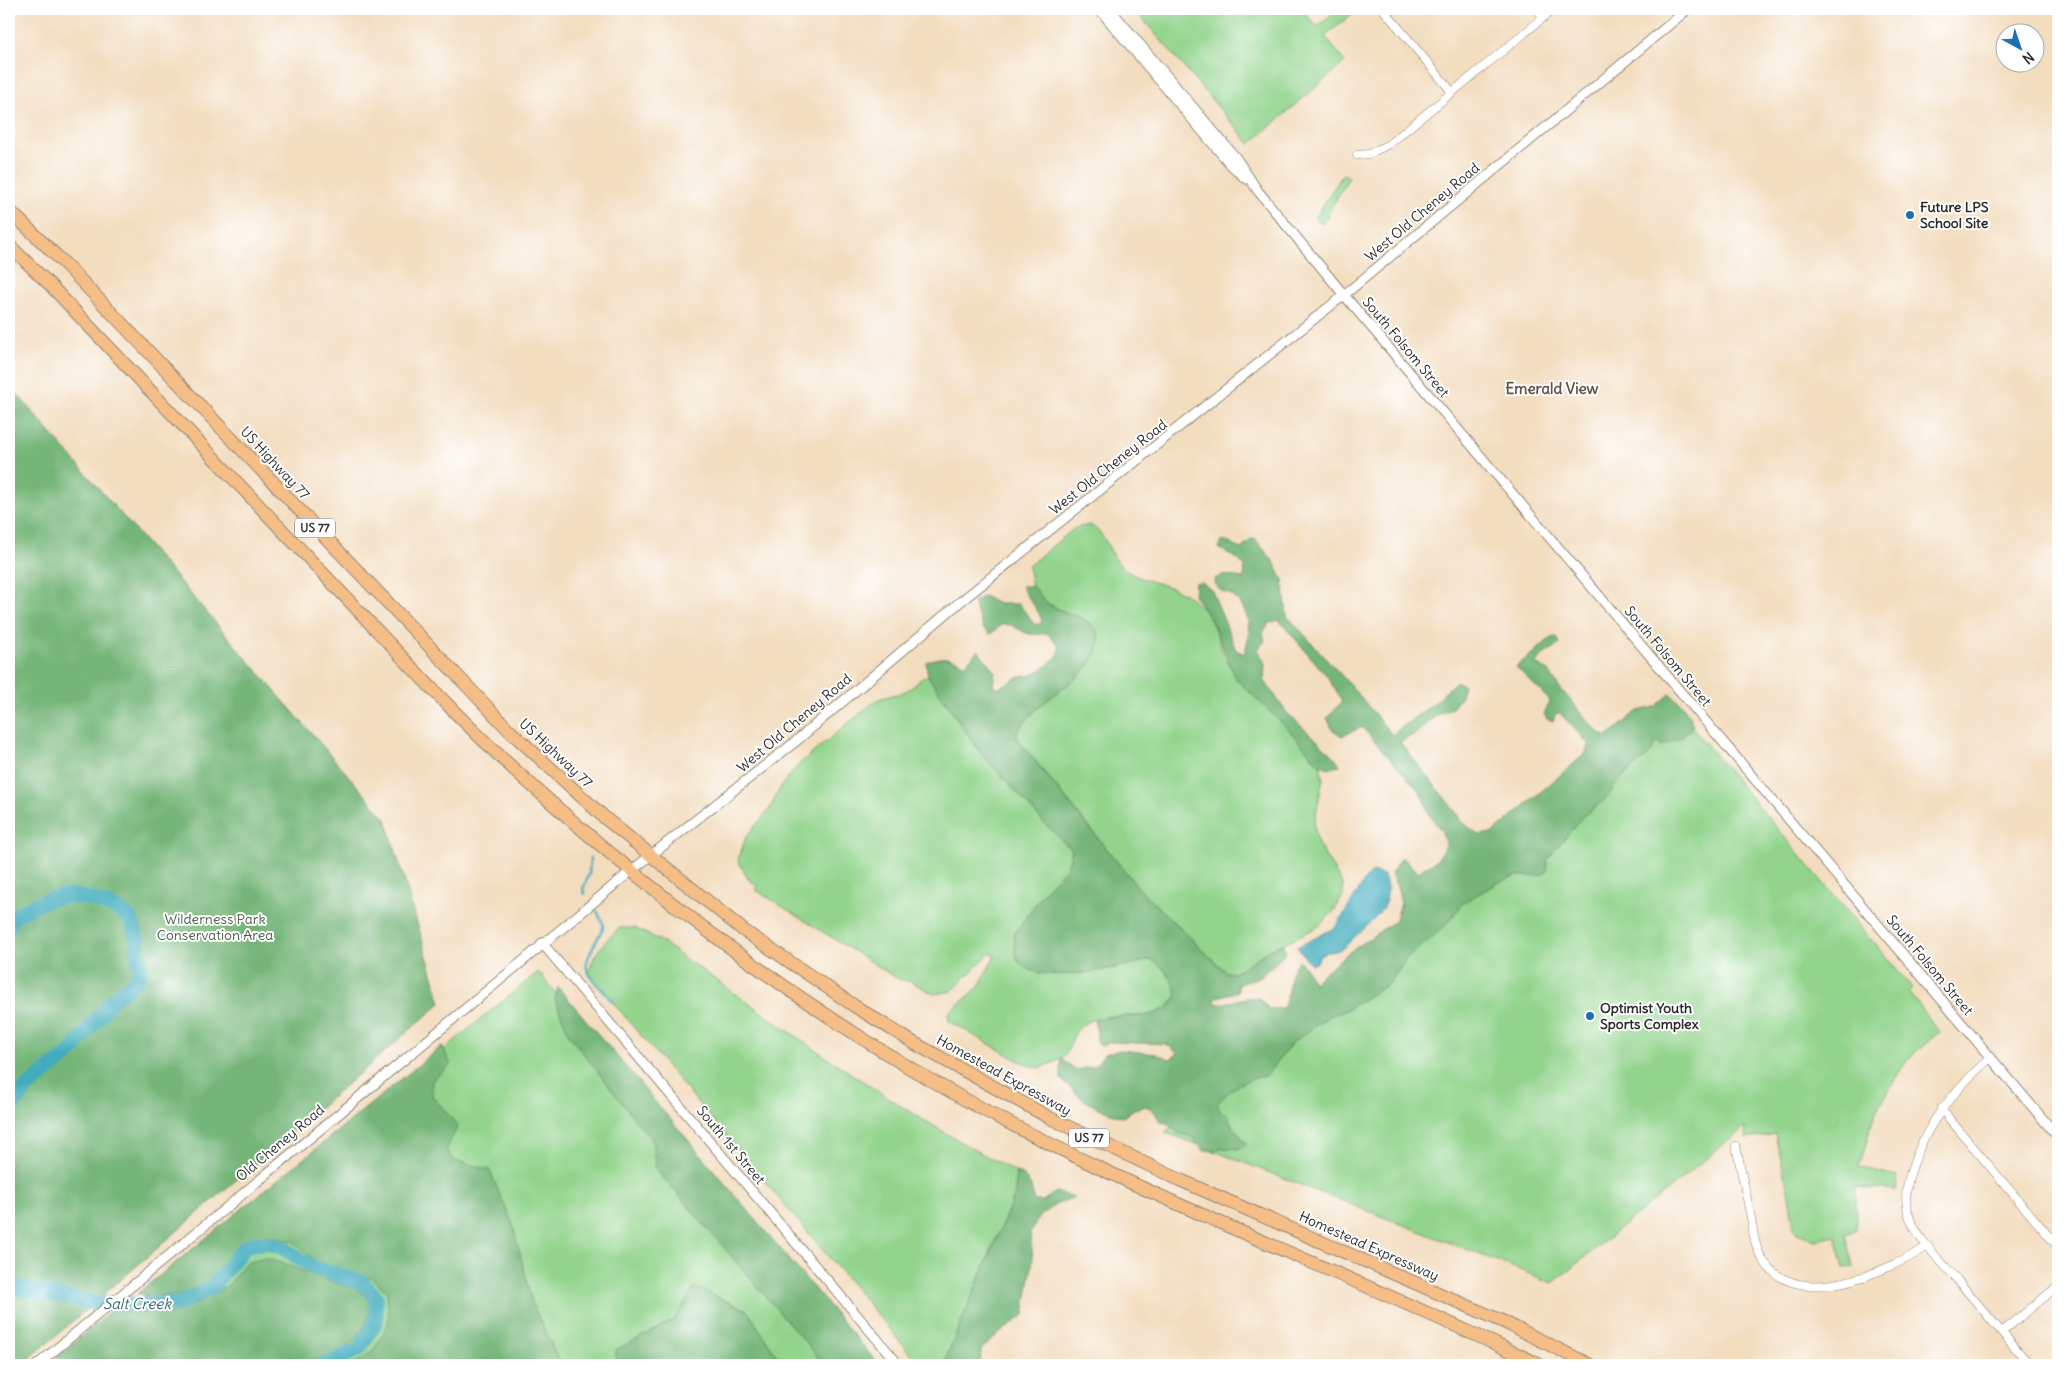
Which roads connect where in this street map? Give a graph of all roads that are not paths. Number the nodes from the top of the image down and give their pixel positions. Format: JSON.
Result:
{"nodes":[{"id":1,"x":1099,"y":9,"type":"edge"},
{"id":2,"x":1110,"y":9,"type":"edge"},
{"id":3,"x":1383,"y":9,"type":"edge"},
{"id":4,"x":1537,"y":9,"type":"edge"},
{"id":5,"x":1554,"y":9,"type":"edge"},
{"id":6,"x":1688,"y":9,"type":"edge"},
{"id":7,"x":1544,"y":17,"type":"junction"},
{"id":8,"x":1452,"y":92,"type":"junction"},
{"id":9,"x":1357,"y":155,"type":"dead end"},
{"id":10,"x":1258,"y":190,"type":"junction"},
{"id":11,"x":9,"y":210,"type":"edge"},
{"id":12,"x":9,"y":245,"type":"edge"},
{"id":13,"x":1344,"y":295,"type":"junction"},
{"id":14,"x":630,"y":838,"type":"joint"},
{"id":15,"x":650,"y":856,"type":"junction"},
{"id":16,"x":630,"y":871,"type":"junction"},
{"id":17,"x":542,"y":943,"type":"junction"},
{"id":18,"x":1990,"y":1058,"type":"junction"},
{"id":19,"x":1940,"y":1109,"type":"junction"},
{"id":20,"x":2058,"y":1137,"type":"edge"},
{"id":21,"x":1736,"y":1146,"type":"dead end"},
{"id":22,"x":1928,"y":1246,"type":"junction"},
{"id":23,"x":2058,"y":1247,"type":"edge"},
{"id":24,"x":2058,"y":1286,"type":"edge"},
{"id":25,"x":2002,"y":1332,"type":"junction"},
{"id":26,"x":37,"y":1365,"type":"edge"},
{"id":27,"x":899,"y":1365,"type":"edge"},
{"id":28,"x":1540,"y":1365,"type":"edge"},
{"id":29,"x":1590,"y":1365,"type":"edge"},
{"id":30,"x":2030,"y":1365,"type":"edge"}],
"edges":[{"from":1,"to":10,"type":"street","name":"South Folsom Street"},
{"from":2,"to":10,"type":"street","name":"South Folsom Street"},
{"from":3,"to":8,"type":"street"},
{"from":4,"to":7,"type":"street"},
{"from":5,"to":7,"type":"street"},
{"from":6,"to":13,"type":"street","name":"West Old Cheney Road"},
{"from":7,"to":8,"type":"street"},
{"from":8,"to":9,"type":"street"},
{"from":10,"to":13,"type":"street","name":"South Folsom Street"},
{"from":11,"to":14,"type":"highway","name":"US Highway 77","number":"US 77"},
{"from":12,"to":16,"type":"highway","number":"US 77"},
{"from":13,"to":15,"type":"street","name":"West Old Cheney Road"},
{"from":13,"to":18,"type":"street","name":"South Folsom Street"},
{"from":14,"to":15,"type":"highway","name":"Homestead Expressway","number":"US 77"},
{"from":15,"to":16,"type":"street","name":"West Old Cheney Road"},
{"from":15,"to":29,"type":"highway","name":"Homestead Expressway","number":"US 77"},
{"from":16,"to":17,"type":"street","name":"West Old Cheney Road"},
{"from":16,"to":28,"type":"highway","number":"US 77"},
{"from":17,"to":26,"type":"street","name":"Old Cheney Road"},
{"from":17,"to":27,"type":"street","name":"South 1st Street"},
{"from":18,"to":19,"type":"street"},
{"from":18,"to":20,"type":"street","name":"South Folsom Street"},
{"from":19,"to":22,"type":"street"},
{"from":19,"to":23,"type":"street"},
{"from":21,"to":22,"type":"street"},
{"from":22,"to":25,"type":"street"},
{"from":24,"to":25,"type":"street"},
{"from":25,"to":30,"type":"street"}]}
